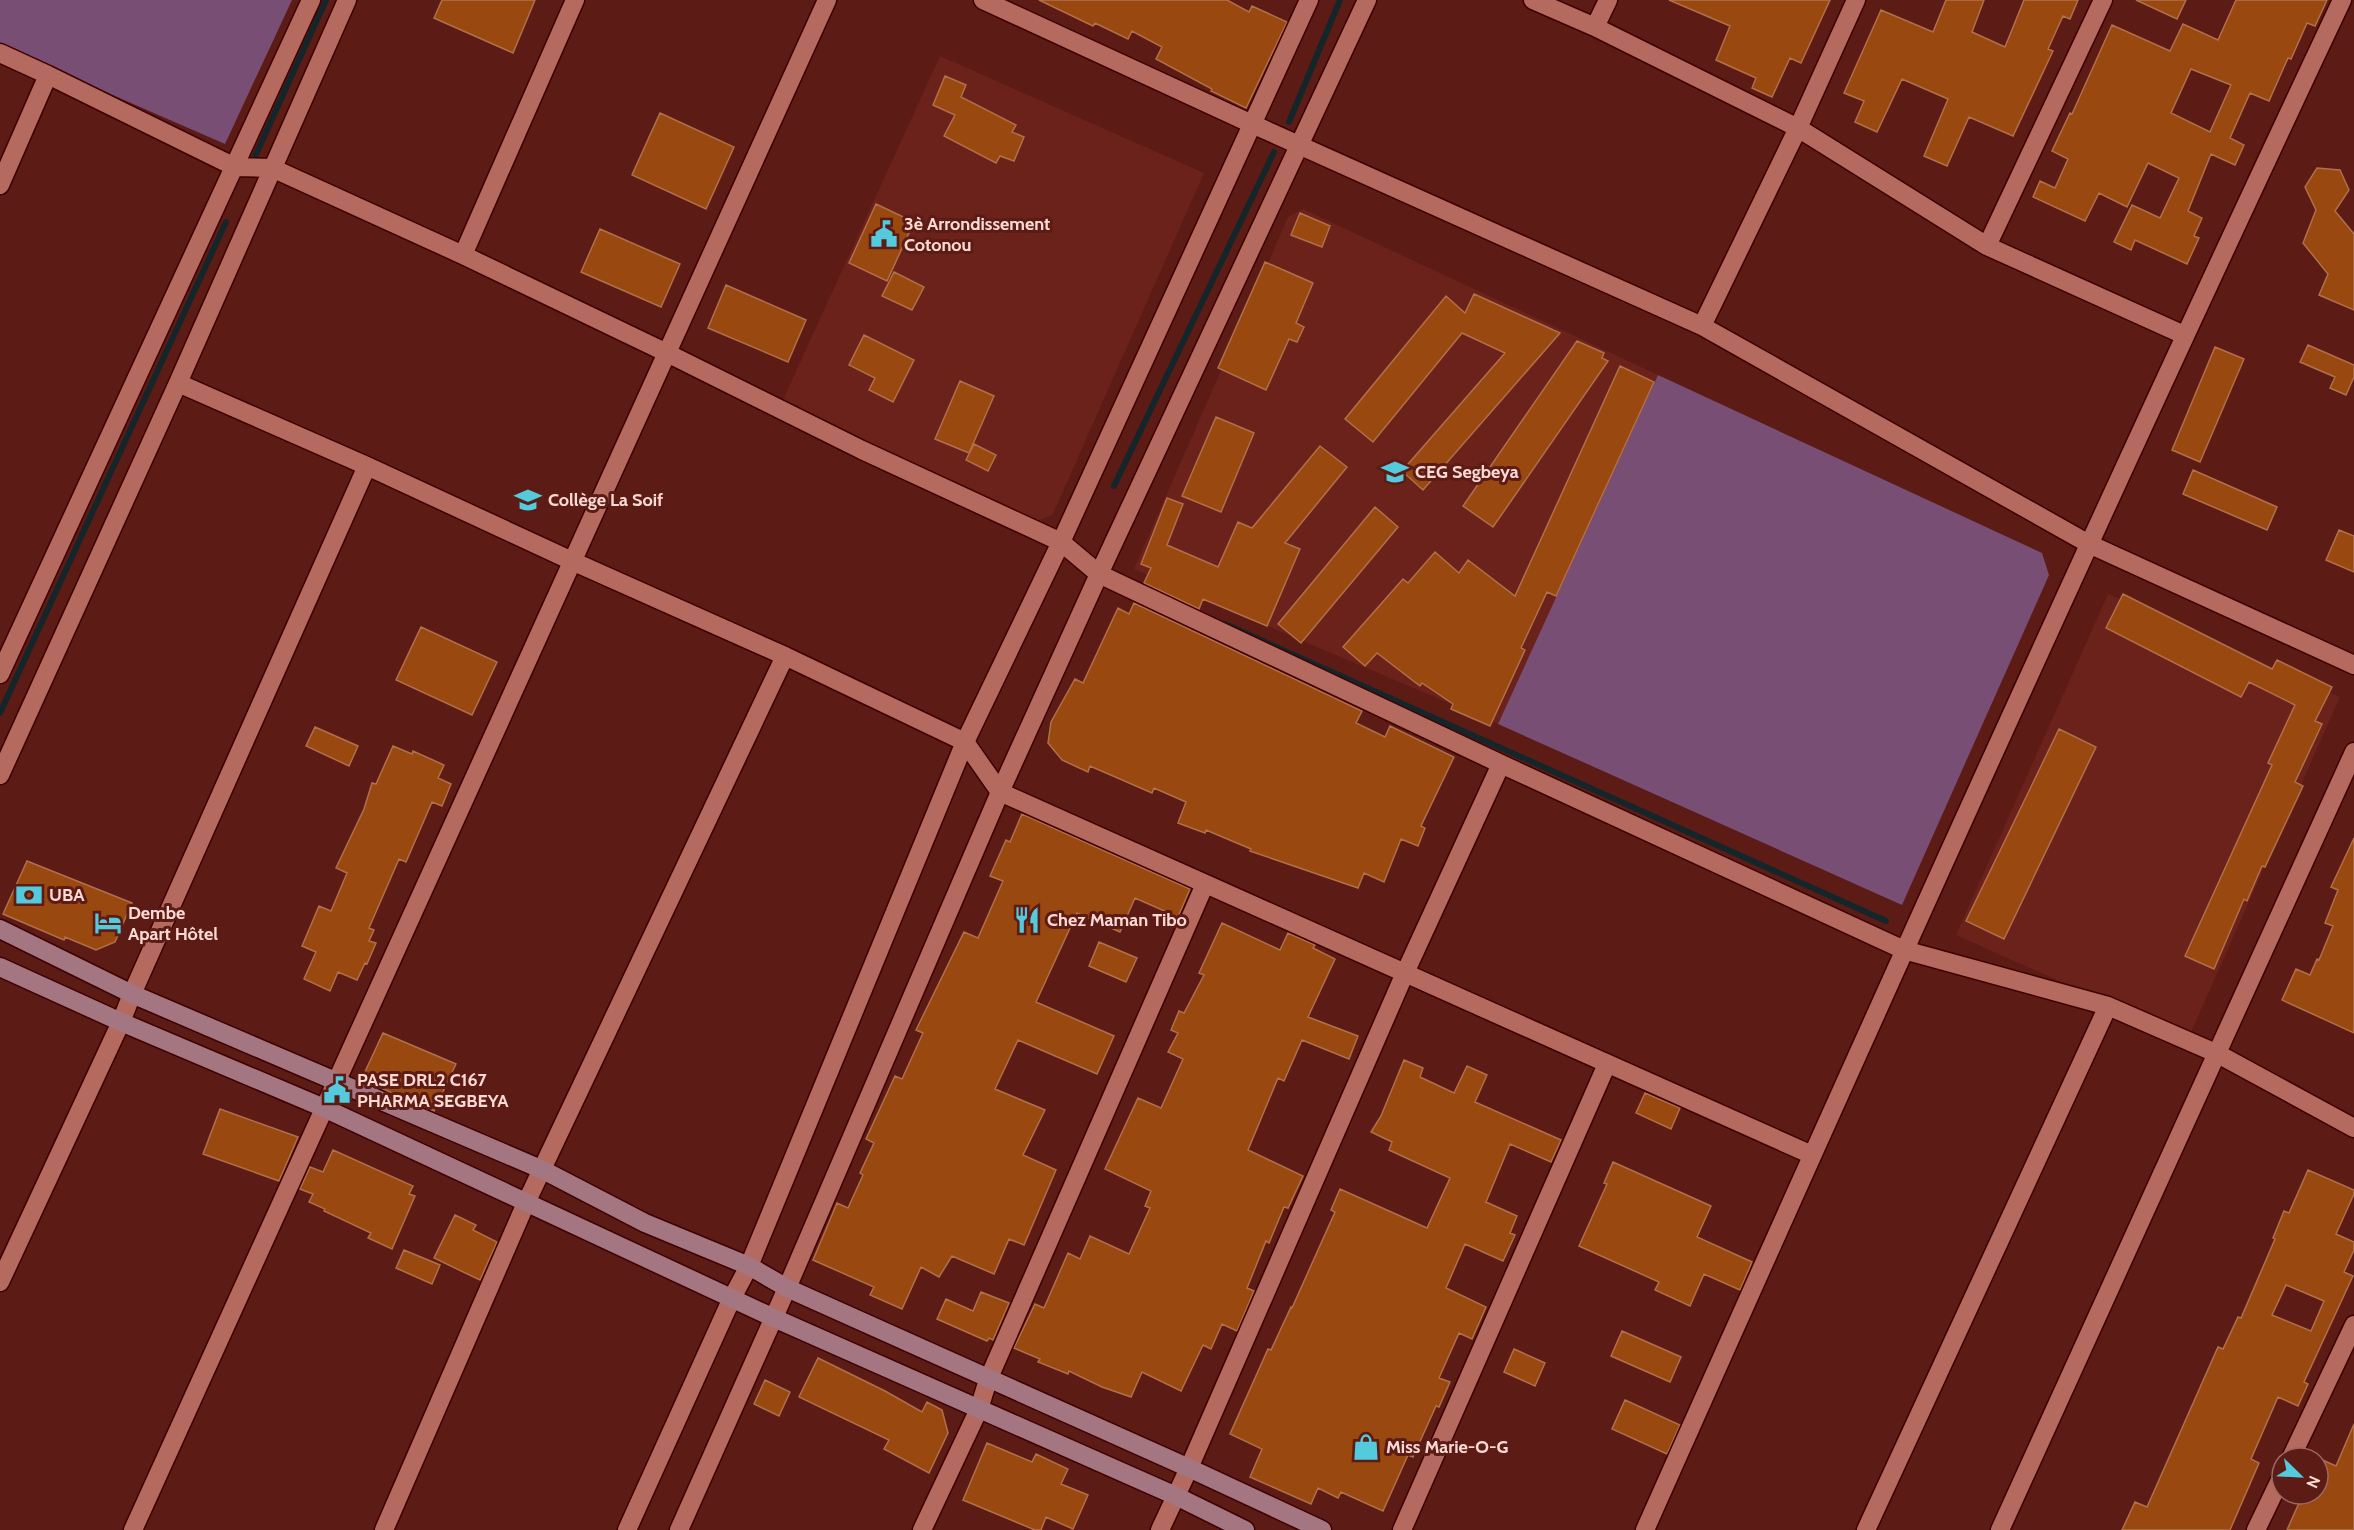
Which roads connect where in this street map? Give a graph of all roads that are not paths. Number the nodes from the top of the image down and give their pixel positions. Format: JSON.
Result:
{"nodes":[{"id":1,"x":311,"y":0,"type":"edge"},
{"id":2,"x":347,"y":0,"type":"edge"},
{"id":3,"x":575,"y":0,"type":"edge"},
{"id":4,"x":827,"y":0,"type":"edge"},
{"id":5,"x":983,"y":0,"type":"edge"},
{"id":6,"x":1309,"y":0,"type":"edge"},
{"id":7,"x":1367,"y":0,"type":"edge"},
{"id":8,"x":1533,"y":0,"type":"edge"},
{"id":9,"x":1608,"y":0,"type":"edge"},
{"id":10,"x":1856,"y":0,"type":"edge"},
{"id":11,"x":2103,"y":0,"type":"edge"},
{"id":12,"x":2342,"y":0,"type":"edge"},
{"id":13,"x":1595,"y":27,"type":"junction"},
{"id":14,"x":0,"y":53,"type":"edge"},
{"id":15,"x":48,"y":75,"type":"junction"},
{"id":16,"x":1252,"y":124,"type":"junction"},
{"id":17,"x":1798,"y":128,"type":"junction"},
{"id":18,"x":1299,"y":144,"type":"junction"},
{"id":19,"x":235,"y":167,"type":"junction"},
{"id":20,"x":272,"y":168,"type":"junction"},
{"id":21,"x":0,"y":185,"type":"edge"},
{"id":22,"x":1987,"y":246,"type":"junction"},
{"id":23,"x":463,"y":255,"type":"junction"},
{"id":24,"x":1702,"y":326,"type":"junction"},
{"id":25,"x":2184,"y":335,"type":"junction"},
{"id":26,"x":667,"y":352,"type":"junction"},
{"id":27,"x":178,"y":384,"type":"junction"},
{"id":28,"x":367,"y":466,"type":"junction"},
{"id":29,"x":1060,"y":542,"type":"junction"},
{"id":30,"x":2089,"y":544,"type":"junction"},
{"id":31,"x":572,"y":561,"type":"junction"},
{"id":32,"x":1099,"y":574,"type":"junction"},
{"id":33,"x":785,"y":657,"type":"junction"},
{"id":34,"x":2354,"y":665,"type":"edge"},
{"id":35,"x":1,"y":667,"type":"edge"},
{"id":36,"x":965,"y":742,"type":"junction"},
{"id":37,"x":2354,"y":752,"type":"edge"},
{"id":38,"x":1501,"y":764,"type":"junction"},
{"id":39,"x":0,"y":775,"type":"edge"},
{"id":40,"x":1000,"y":792,"type":"junction"},
{"id":41,"x":1205,"y":884,"type":"junction"},
{"id":42,"x":0,"y":929,"type":"edge"},
{"id":43,"x":1904,"y":950,"type":"junction"},
{"id":44,"x":0,"y":967,"type":"edge"},
{"id":45,"x":1405,"y":973,"type":"junction"},
{"id":46,"x":132,"y":994,"type":"junction"},
{"id":47,"x":2108,"y":1006,"type":"junction"},
{"id":48,"x":121,"y":1022,"type":"junction"},
{"id":49,"x":2218,"y":1054,"type":"junction"},
{"id":50,"x":1607,"y":1064,"type":"junction"},
{"id":51,"x":337,"y":1081,"type":"junction"},
{"id":52,"x":324,"y":1108,"type":"junction"},
{"id":53,"x":2354,"y":1128,"type":"edge"},
{"id":54,"x":1812,"y":1155,"type":"junction"},
{"id":55,"x":543,"y":1170,"type":"junction"},
{"id":56,"x":526,"y":1203,"type":"junction"},
{"id":57,"x":749,"y":1266,"type":"junction"},
{"id":58,"x":0,"y":1282,"type":"edge"},
{"id":59,"x":787,"y":1288,"type":"junction"},
{"id":60,"x":732,"y":1298,"type":"junction"},
{"id":61,"x":774,"y":1318,"type":"junction"},
{"id":62,"x":2354,"y":1325,"type":"edge"},
{"id":63,"x":988,"y":1380,"type":"junction"},
{"id":64,"x":979,"y":1408,"type":"junction"},
{"id":65,"x":2297,"y":1446,"type":"edge"},
{"id":66,"x":1189,"y":1468,"type":"junction"},
{"id":67,"x":1176,"y":1496,"type":"junction"},
{"id":68,"x":2270,"y":1501,"type":"edge"},
{"id":69,"x":133,"y":1530,"type":"edge"},
{"id":70,"x":384,"y":1530,"type":"edge"},
{"id":71,"x":627,"y":1530,"type":"edge"},
{"id":72,"x":679,"y":1530,"type":"edge"},
{"id":73,"x":921,"y":1530,"type":"edge"},
{"id":74,"x":1160,"y":1530,"type":"edge"},
{"id":75,"x":1245,"y":1530,"type":"edge"},
{"id":76,"x":1322,"y":1530,"type":"edge"},
{"id":77,"x":1402,"y":1530,"type":"edge"},
{"id":78,"x":1645,"y":1530,"type":"edge"},
{"id":79,"x":1866,"y":1530,"type":"edge"},
{"id":80,"x":2000,"y":1530,"type":"edge"},
{"id":81,"x":2256,"y":1530,"type":"edge"}],
"edges":[{"from":1,"to":19,"type":"street"},
{"from":2,"to":20,"type":"street"},
{"from":3,"to":23,"type":"street"},
{"from":4,"to":26,"type":"street"},
{"from":5,"to":16,"type":"street"},
{"from":6,"to":16,"type":"street"},
{"from":7,"to":18,"type":"street"},
{"from":8,"to":13,"type":"street"},
{"from":9,"to":13,"type":"street"},
{"from":10,"to":17,"type":"street"},
{"from":11,"to":22,"type":"street"},
{"from":12,"to":25,"type":"street"},
{"from":13,"to":17,"type":"street"},
{"from":14,"to":15,"type":"street"},
{"from":15,"to":19,"type":"street"},
{"from":15,"to":21,"type":"street"},
{"from":16,"to":18,"type":"street"},
{"from":16,"to":29,"type":"street"},
{"from":17,"to":22,"type":"street"},
{"from":17,"to":24,"type":"street"},
{"from":18,"to":24,"type":"street"},
{"from":18,"to":32,"type":"street"},
{"from":19,"to":20,"type":"street"},
{"from":19,"to":35,"type":"street"},
{"from":20,"to":23,"type":"street"},
{"from":20,"to":27,"type":"street"},
{"from":22,"to":25,"type":"street"},
{"from":23,"to":26,"type":"street"},
{"from":24,"to":30,"type":"street"},
{"from":25,"to":30,"type":"street"},
{"from":26,"to":29,"type":"street"},
{"from":26,"to":31,"type":"street"},
{"from":27,"to":28,"type":"street"},
{"from":27,"to":39,"type":"street"},
{"from":28,"to":31,"type":"street"},
{"from":28,"to":46,"type":"street"},
{"from":29,"to":32,"type":"street"},
{"from":29,"to":36,"type":"street"},
{"from":30,"to":34,"type":"street"},
{"from":30,"to":43,"type":"street"},
{"from":31,"to":33,"type":"street"},
{"from":31,"to":51,"type":"street"},
{"from":32,"to":38,"type":"street"},
{"from":32,"to":40,"type":"street"},
{"from":33,"to":36,"type":"street"},
{"from":33,"to":55,"type":"street"},
{"from":36,"to":40,"type":"street"},
{"from":36,"to":57,"type":"street"},
{"from":37,"to":49,"type":"street"},
{"from":38,"to":43,"type":"street"},
{"from":38,"to":45,"type":"street"},
{"from":40,"to":41,"type":"street"},
{"from":40,"to":59,"type":"street"},
{"from":41,"to":45,"type":"street"},
{"from":41,"to":63,"type":"street"},
{"from":42,"to":46,"type":"main road"},
{"from":43,"to":47,"type":"street"},
{"from":43,"to":54,"type":"street"},
{"from":44,"to":48,"type":"main road"},
{"from":45,"to":50,"type":"street"},
{"from":45,"to":66,"type":"street"},
{"from":46,"to":48,"type":"street"},
{"from":46,"to":51,"type":"main road"},
{"from":47,"to":49,"type":"street"},
{"from":47,"to":79,"type":"street"},
{"from":48,"to":52,"type":"main road"},
{"from":48,"to":58,"type":"street"},
{"from":49,"to":53,"type":"street"},
{"from":49,"to":80,"type":"street"},
{"from":50,"to":54,"type":"street"},
{"from":50,"to":77,"type":"street"},
{"from":51,"to":52,"type":"street"},
{"from":51,"to":55,"type":"main road"},
{"from":52,"to":56,"type":"main road"},
{"from":52,"to":69,"type":"street"},
{"from":54,"to":78,"type":"street"},
{"from":55,"to":56,"type":"street"},
{"from":55,"to":57,"type":"main road"},
{"from":56,"to":60,"type":"main road"},
{"from":56,"to":70,"type":"street"},
{"from":57,"to":59,"type":"main road"},
{"from":57,"to":60,"type":"street"},
{"from":59,"to":61,"type":"street"},
{"from":59,"to":63,"type":"main road"},
{"from":60,"to":61,"type":"main road"},
{"from":60,"to":71,"type":"street"},
{"from":61,"to":64,"type":"main road"},
{"from":61,"to":72,"type":"street"},
{"from":62,"to":65,"type":"street"},
{"from":63,"to":64,"type":"street"},
{"from":63,"to":66,"type":"main road"},
{"from":64,"to":67,"type":"main road"},
{"from":64,"to":73,"type":"street"},
{"from":66,"to":67,"type":"street"},
{"from":66,"to":76,"type":"main road"},
{"from":67,"to":74,"type":"street"},
{"from":67,"to":75,"type":"main road"},
{"from":68,"to":81,"type":"street"}]}
